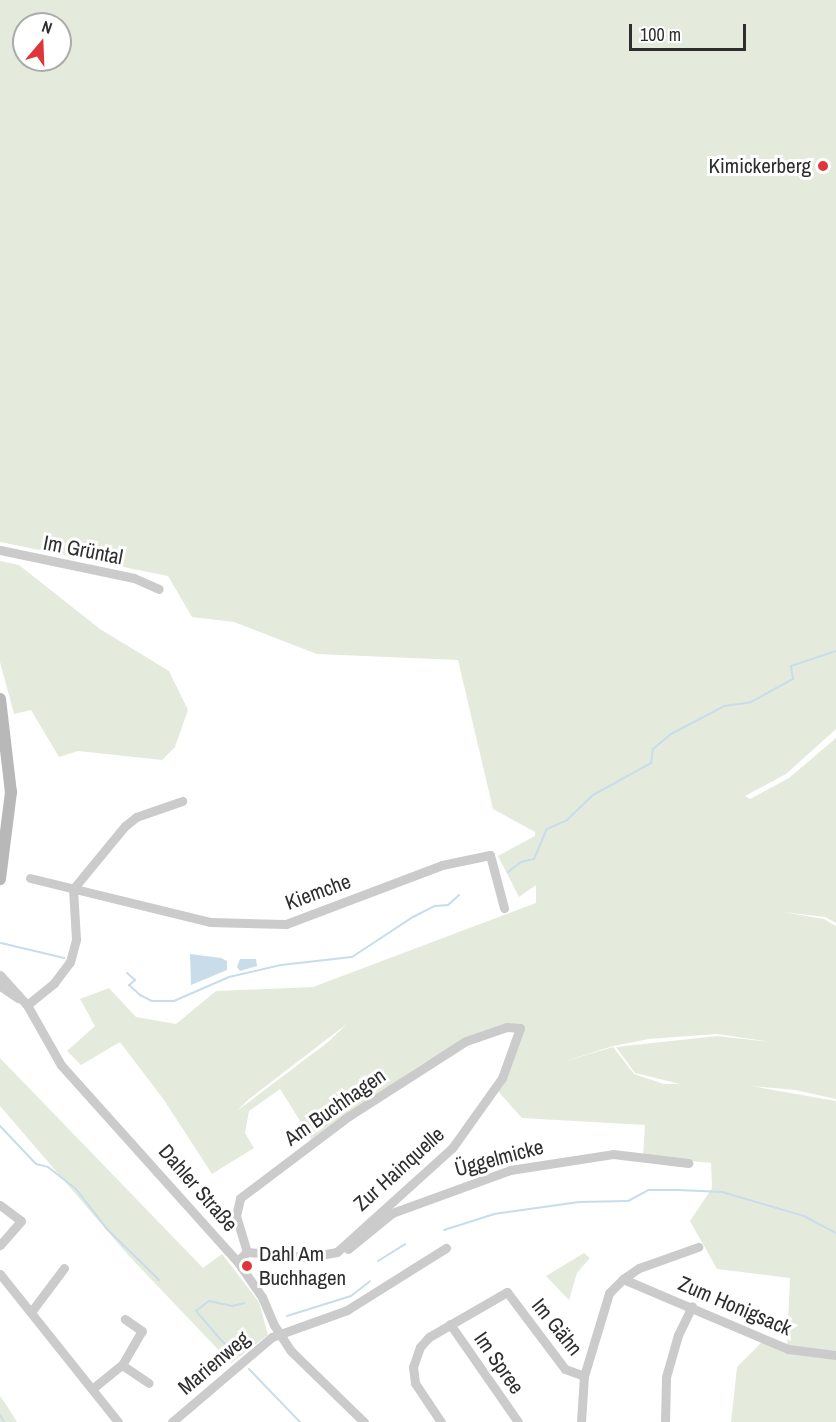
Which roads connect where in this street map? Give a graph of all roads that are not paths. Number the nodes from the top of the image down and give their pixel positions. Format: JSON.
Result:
{"nodes":[{"id":1,"x":0,"y":549,"type":"edge"},
{"id":2,"x":159,"y":589,"type":"dead end"},
{"id":3,"x":0,"y":699,"type":"edge"},
{"id":4,"x":182,"y":801,"type":"dead end"},
{"id":5,"x":30,"y":878,"type":"dead end"},
{"id":6,"x":0,"y":879,"type":"edge"},
{"id":7,"x":73,"y":889,"type":"junction"},
{"id":8,"x":504,"y":908,"type":"dead end"},
{"id":9,"x":0,"y":975,"type":"edge"},
{"id":10,"x":0,"y":986,"type":"edge"},
{"id":11,"x":0,"y":997,"type":"edge"},
{"id":12,"x":18,"y":998,"type":"junction"},
{"id":13,"x":27,"y":1005,"type":"junction"},
{"id":14,"x":520,"y":1028,"type":"joint"},
{"id":15,"x":688,"y":1163,"type":"dead end"},
{"id":16,"x":0,"y":1205,"type":"edge"},
{"id":17,"x":0,"y":1245,"type":"edge"},
{"id":18,"x":698,"y":1247,"type":"dead end"},
{"id":19,"x":446,"y":1248,"type":"dead end"},
{"id":20,"x":247,"y":1252,"type":"junction"},
{"id":21,"x":337,"y":1252,"type":"junction"},
{"id":22,"x":237,"y":1261,"type":"junction"},
{"id":23,"x":64,"y":1268,"type":"dead end"},
{"id":24,"x":0,"y":1274,"type":"edge"},
{"id":25,"x":623,"y":1279,"type":"junction"},
{"id":26,"x":692,"y":1306,"type":"junction"},
{"id":27,"x":31,"y":1312,"type":"junction"},
{"id":28,"x":125,"y":1319,"type":"dead end"},
{"id":29,"x":450,"y":1324,"type":"junction"},
{"id":30,"x":280,"y":1334,"type":"junction"},
{"id":31,"x":836,"y":1355,"type":"edge"},
{"id":32,"x":122,"y":1365,"type":"junction"},
{"id":33,"x":584,"y":1376,"type":"junction"},
{"id":34,"x":149,"y":1383,"type":"dead end"},
{"id":35,"x":92,"y":1389,"type":"junction"},
{"id":36,"x":118,"y":1422,"type":"edge"},
{"id":37,"x":172,"y":1422,"type":"edge"},
{"id":38,"x":364,"y":1422,"type":"edge"},
{"id":39,"x":441,"y":1422,"type":"edge"},
{"id":40,"x":518,"y":1422,"type":"edge"},
{"id":41,"x":581,"y":1422,"type":"edge"},
{"id":42,"x":665,"y":1422,"type":"edge"}],
"edges":[{"from":1,"to":2,"type":"street","name":"Im Grüntal"},
{"from":3,"to":6,"type":"main road"},
{"from":4,"to":7,"type":"street"},
{"from":5,"to":7,"type":"street","name":"Kiemche"},
{"from":7,"to":8,"type":"street","name":"Kiemche"},
{"from":7,"to":13,"type":"street"},
{"from":9,"to":13,"type":"street","name":"Dahler Straße"},
{"from":10,"to":12,"type":"street","name":"Dahler Straße"},
{"from":11,"to":12,"type":"street"},
{"from":12,"to":13,"type":"street","name":"Dahler Straße"},
{"from":13,"to":22,"type":"street","name":"Dahler Straße"},
{"from":14,"to":20,"type":"street","name":"Am Buchhagen"},
{"from":14,"to":21,"type":"street","name":"Zur Hainquelle"},
{"from":15,"to":21,"type":"street","name":"Üggelmicke"},
{"from":16,"to":17,"type":"street"},
{"from":18,"to":25,"type":"street","name":"Zum Honigsack"},
{"from":19,"to":30,"type":"street","name":"Marienweg"},
{"from":20,"to":21,"type":"street"},
{"from":20,"to":22,"type":"street"},
{"from":22,"to":30,"type":"street","name":"Dahler Straße"},
{"from":23,"to":27,"type":"street"},
{"from":24,"to":27,"type":"street"},
{"from":25,"to":26,"type":"street","name":"Zum Honigsack"},
{"from":25,"to":33,"type":"street","name":"Zum Honigsack"},
{"from":26,"to":31,"type":"street","name":"Zum Honigsack"},
{"from":26,"to":42,"type":"street"},
{"from":27,"to":35,"type":"street"},
{"from":28,"to":32,"type":"street"},
{"from":29,"to":33,"type":"street","name":"Im Gähn"},
{"from":29,"to":39,"type":"street"},
{"from":29,"to":40,"type":"street","name":"Im Spree"},
{"from":30,"to":37,"type":"street","name":"Marienweg"},
{"from":30,"to":38,"type":"street","name":"Dahler Straße"},
{"from":32,"to":34,"type":"street"},
{"from":32,"to":35,"type":"street"},
{"from":33,"to":41,"type":"street","name":"Zum Honigsack"},
{"from":35,"to":36,"type":"street"}]}
